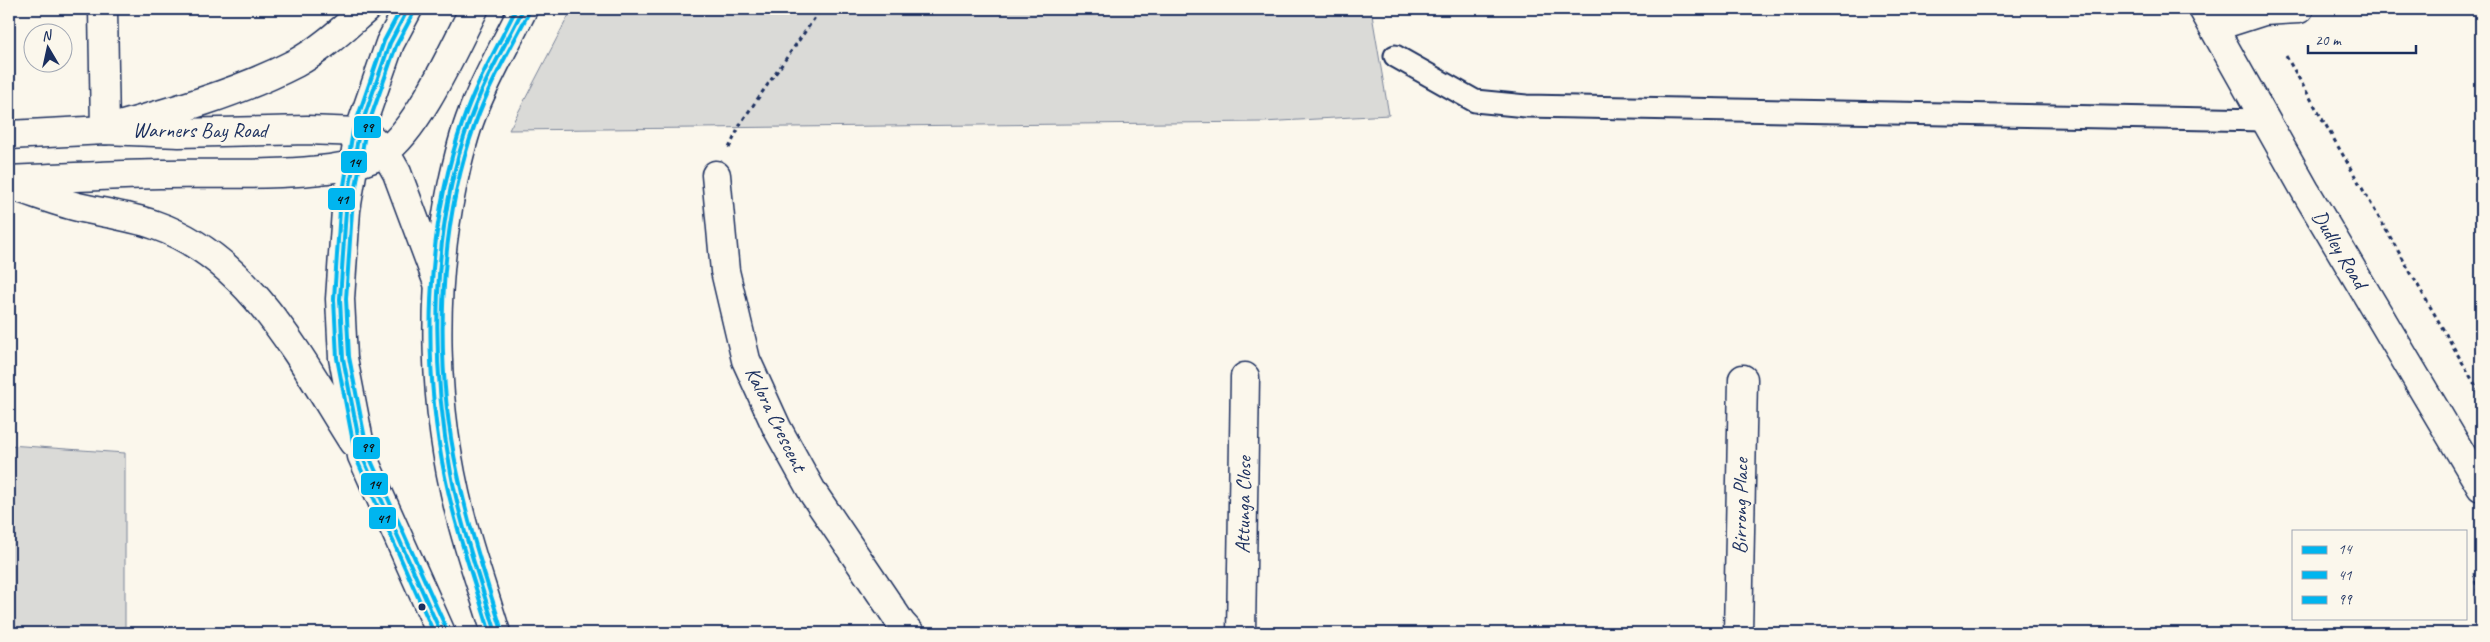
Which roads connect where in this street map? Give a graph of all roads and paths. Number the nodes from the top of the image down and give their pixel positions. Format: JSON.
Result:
{"nodes":[{"id":1,"x":103,"y":9,"type":"edge"},
{"id":2,"x":366,"y":9,"type":"edge"},
{"id":3,"x":408,"y":9,"type":"edge"},
{"id":4,"x":474,"y":9,"type":"edge"},
{"id":5,"x":523,"y":9,"type":"edge"},
{"id":6,"x":821,"y":9,"type":"edge"},
{"id":7,"x":2298,"y":9,"type":"edge"},
{"id":8,"x":2208,"y":18,"type":"edge"},
{"id":9,"x":1395,"y":56,"type":"dead end"},
{"id":10,"x":2286,"y":56,"type":"dead end"},
{"id":11,"x":2265,"y":120,"type":"junction"},
{"id":12,"x":105,"y":130,"type":"junction"},
{"id":13,"x":359,"y":132,"type":"junction"},
{"id":14,"x":9,"y":135,"type":"edge"},
{"id":15,"x":385,"y":152,"type":"junction"},
{"id":16,"x":353,"y":164,"type":"junction"},
{"id":17,"x":716,"y":175,"type":"joint"},
{"id":18,"x":9,"y":180,"type":"edge"},
{"id":19,"x":9,"y":185,"type":"edge"},
{"id":20,"x":438,"y":283,"type":"junction"},
{"id":21,"x":1245,"y":377,"type":"dead end"},
{"id":22,"x":1743,"y":379,"type":"dead end"},
{"id":23,"x":2481,"y":395,"type":"edge"},
{"id":24,"x":362,"y":456,"type":"junction"},
{"id":25,"x":2481,"y":487,"type":"edge"},
{"id":26,"x":2474,"y":573,"type":"dead end"},
{"id":27,"x":2481,"y":608,"type":"edge"},
{"id":28,"x":2481,"y":629,"type":"edge"},
{"id":29,"x":441,"y":633,"type":"edge"},
{"id":30,"x":496,"y":633,"type":"edge"},
{"id":31,"x":910,"y":633,"type":"edge"},
{"id":32,"x":1240,"y":633,"type":"edge"},
{"id":33,"x":1738,"y":633,"type":"edge"},
{"id":34,"x":2479,"y":633,"type":"edge"}],
"edges":[{"from":1,"to":12,"type":"main road"},
{"from":2,"to":12,"type":"main road"},
{"from":3,"to":13,"type":"main road"},
{"from":4,"to":15,"type":"main road","name":"Warners Bay Road"},
{"from":5,"to":20,"type":"main road"},
{"from":6,"to":17,"type":"path"},
{"from":7,"to":8,"type":"main road"},
{"from":8,"to":11,"type":"main road","name":"Dudley Road"},
{"from":9,"to":11,"type":"lane"},
{"from":10,"to":23,"type":"path"},
{"from":11,"to":25,"type":"main road","name":"Dudley Road"},
{"from":12,"to":13,"type":"main road","name":"Warners Bay Road"},
{"from":12,"to":14,"type":"main road","name":"Warners Bay Road"},
{"from":13,"to":15,"type":"main road"},
{"from":13,"to":16,"type":"main road"},
{"from":15,"to":16,"type":"main road","name":"Warners Bay Road"},
{"from":15,"to":20,"type":"main road"},
{"from":16,"to":18,"type":"main road","name":"Warners Bay Road"},
{"from":16,"to":24,"type":"main road"},
{"from":17,"to":31,"type":"main road","name":"Kalora Crescent"},
{"from":19,"to":24,"type":"main road"},
{"from":20,"to":30,"type":"main road"},
{"from":21,"to":32,"type":"main road","name":"Attunga Close"},
{"from":22,"to":33,"type":"main road","name":"Birrong Place"},
{"from":24,"to":29,"type":"main road"},
{"from":26,"to":27,"type":"path"},
{"from":28,"to":34,"type":"path"}]}
